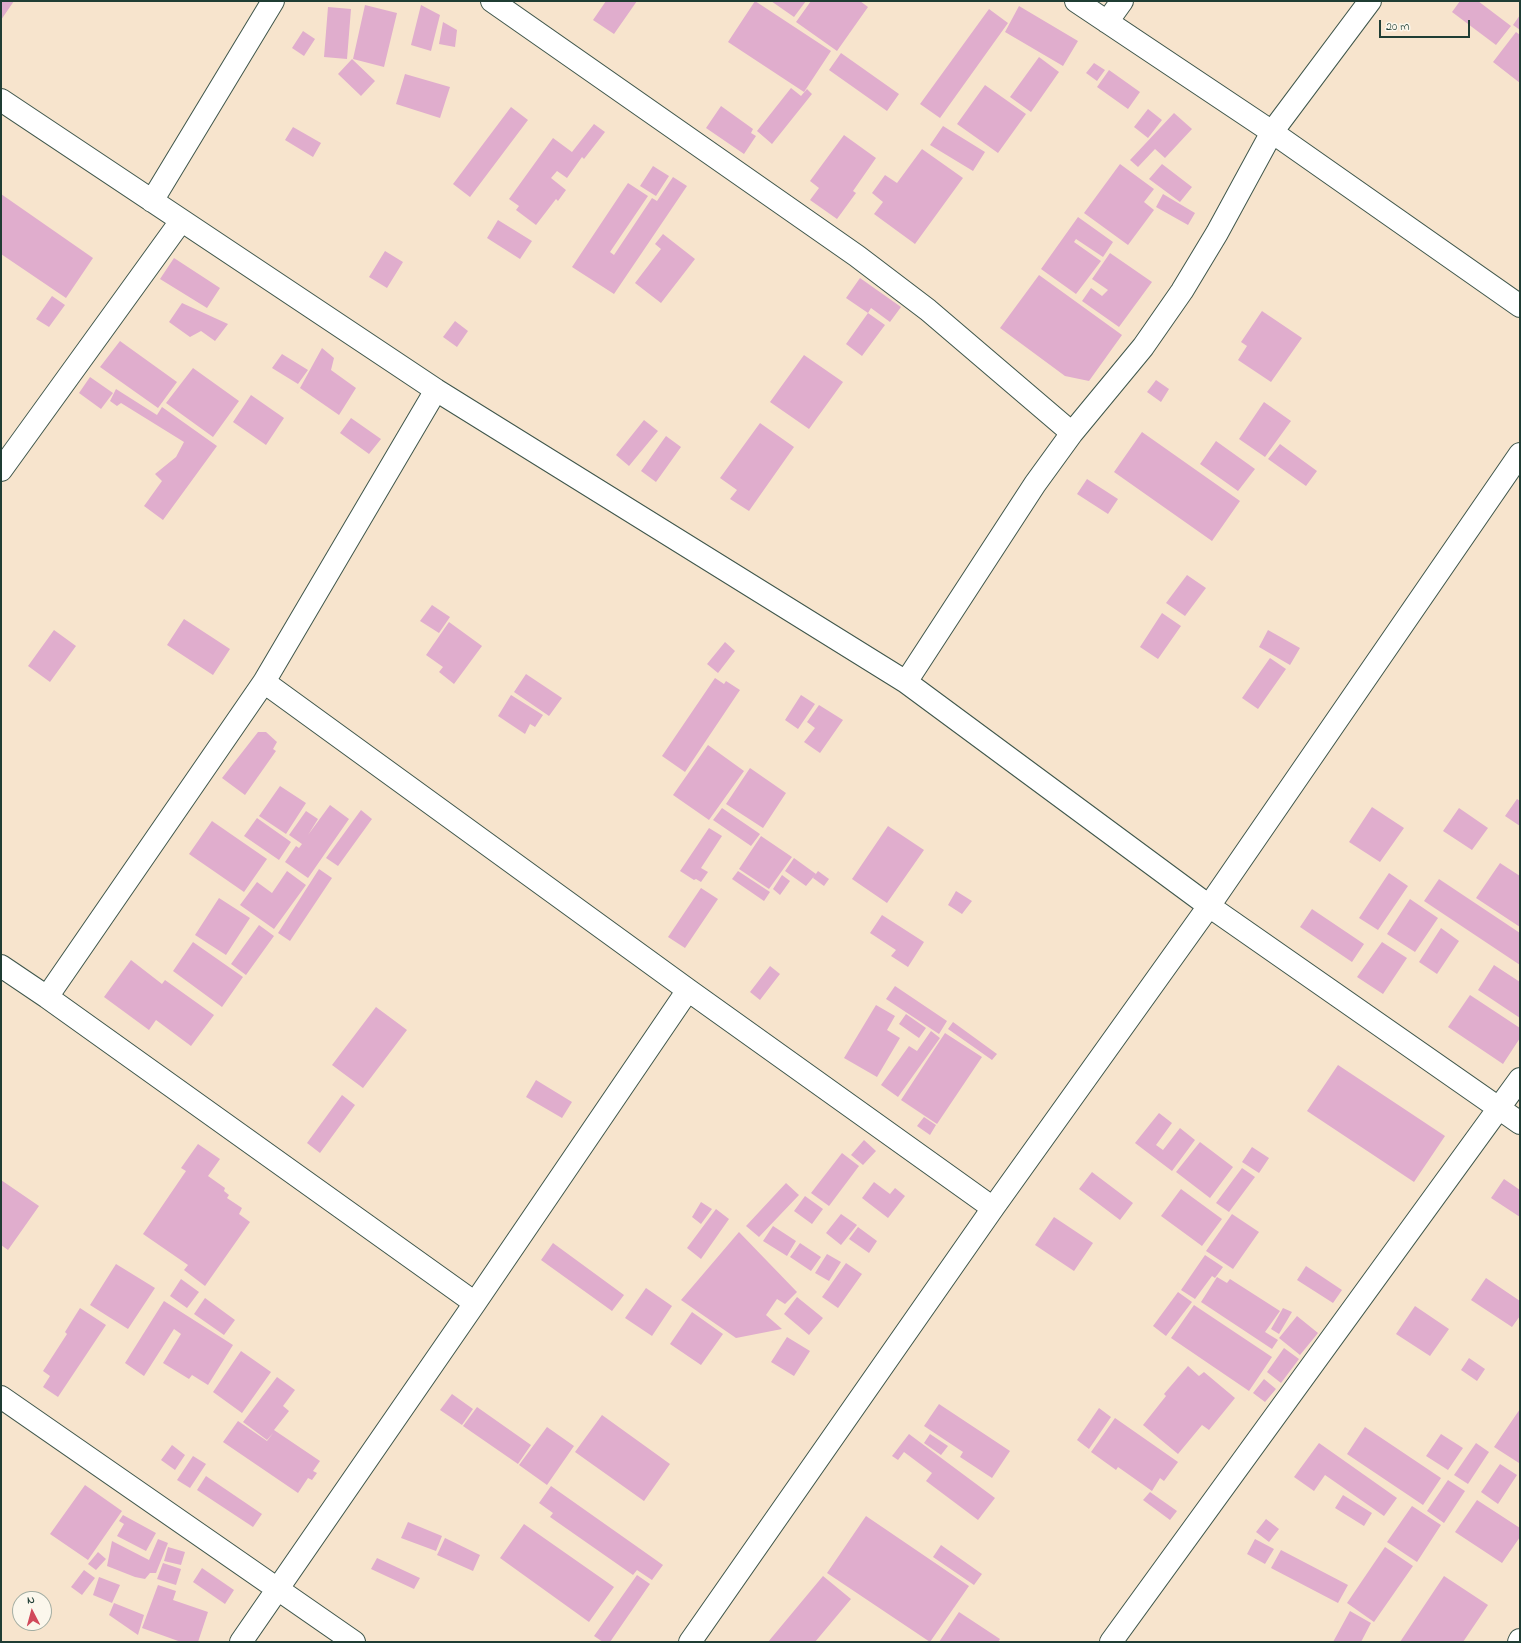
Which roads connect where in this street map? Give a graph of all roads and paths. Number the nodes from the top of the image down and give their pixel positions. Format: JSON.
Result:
{"nodes":[{"id":1,"x":273,"y":1,"type":"edge"},
{"id":2,"x":492,"y":1,"type":"edge"},
{"id":3,"x":1076,"y":1,"type":"edge"},
{"id":4,"x":1122,"y":1,"type":"edge"},
{"id":5,"x":1370,"y":1,"type":"edge"},
{"id":6,"x":1108,"y":22,"type":"junction"},
{"id":7,"x":1,"y":100,"type":"edge"},
{"id":8,"x":1272,"y":132,"type":"junction"},
{"id":9,"x":152,"y":201,"type":"junction"},
{"id":10,"x":181,"y":220,"type":"junction"},
{"id":11,"x":1520,"y":306,"type":"edge"},
{"id":12,"x":436,"y":390,"type":"junction"},
{"id":13,"x":1072,"y":433,"type":"junction"},
{"id":14,"x":1520,"y":454,"type":"edge"},
{"id":15,"x":1,"y":470,"type":"edge"},
{"id":16,"x":264,"y":682,"type":"junction"},
{"id":17,"x":906,"y":682,"type":"junction"},
{"id":18,"x":1208,"y":906,"type":"junction"},
{"id":19,"x":1,"y":966,"type":"edge"},
{"id":20,"x":688,"y":990,"type":"junction"},
{"id":21,"x":47,"y":997,"type":"junction"},
{"id":22,"x":1520,"y":1079,"type":"edge"},
{"id":23,"x":1500,"y":1107,"type":"junction"},
{"id":24,"x":1520,"y":1123,"type":"edge"},
{"id":25,"x":993,"y":1208,"type":"junction"},
{"id":26,"x":475,"y":1303,"type":"junction"},
{"id":27,"x":1,"y":1397,"type":"edge"},
{"id":28,"x":277,"y":1589,"type":"junction"},
{"id":29,"x":241,"y":1642,"type":"edge"},
{"id":30,"x":354,"y":1642,"type":"edge"},
{"id":31,"x":690,"y":1642,"type":"edge"},
{"id":32,"x":1111,"y":1642,"type":"edge"}],
"edges":[{"from":1,"to":9,"type":"street"},
{"from":2,"to":13,"type":"street"},
{"from":3,"to":6,"type":"street"},
{"from":4,"to":6,"type":"street"},
{"from":5,"to":8,"type":"street"},
{"from":6,"to":8,"type":"street"},
{"from":7,"to":9,"type":"street"},
{"from":8,"to":11,"type":"street"},
{"from":8,"to":13,"type":"street"},
{"from":9,"to":10,"type":"street"},
{"from":10,"to":12,"type":"street"},
{"from":10,"to":15,"type":"street"},
{"from":12,"to":16,"type":"street"},
{"from":12,"to":17,"type":"street"},
{"from":13,"to":17,"type":"street"},
{"from":14,"to":18,"type":"street"},
{"from":16,"to":20,"type":"street"},
{"from":16,"to":21,"type":"street"},
{"from":17,"to":18,"type":"street"},
{"from":18,"to":23,"type":"street"},
{"from":18,"to":25,"type":"street"},
{"from":19,"to":21,"type":"street"},
{"from":20,"to":25,"type":"street"},
{"from":20,"to":26,"type":"street"},
{"from":21,"to":26,"type":"street"},
{"from":22,"to":23,"type":"street"},
{"from":23,"to":24,"type":"street"},
{"from":23,"to":32,"type":"street"},
{"from":25,"to":31,"type":"street"},
{"from":26,"to":28,"type":"street"},
{"from":27,"to":28,"type":"street"},
{"from":28,"to":29,"type":"street"},
{"from":28,"to":30,"type":"street"}]}
